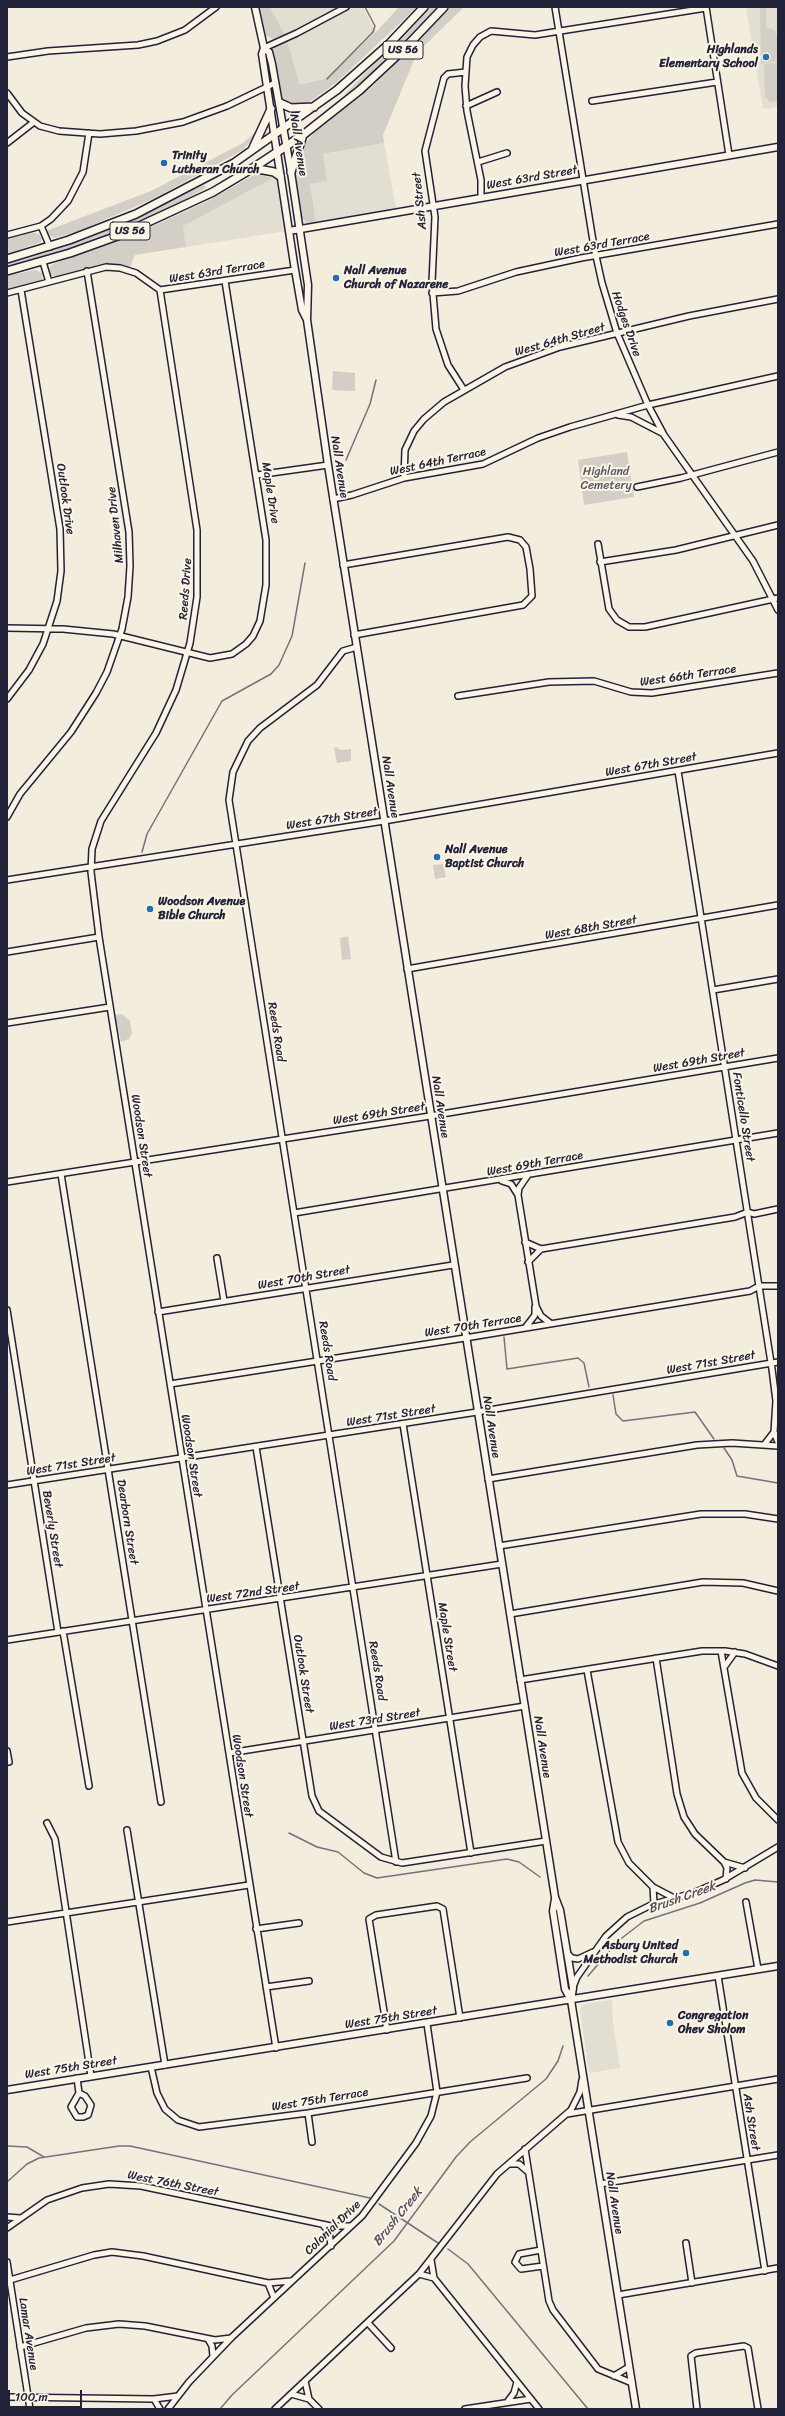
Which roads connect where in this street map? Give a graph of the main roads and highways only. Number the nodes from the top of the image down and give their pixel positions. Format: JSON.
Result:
{"nodes":[{"id":1,"x":255,"y":7,"type":"edge"},
{"id":2,"x":424,"y":7,"type":"edge"},
{"id":3,"x":444,"y":7,"type":"edge"},
{"id":4,"x":264,"y":48,"type":"junction"},
{"id":5,"x":280,"y":103,"type":"junction"},
{"id":6,"x":314,"y":107,"type":"junction"},
{"id":7,"x":271,"y":109,"type":"junction"},
{"id":8,"x":284,"y":129,"type":"junction"},
{"id":9,"x":275,"y":135,"type":"junction"},
{"id":10,"x":303,"y":135,"type":"junction"},
{"id":11,"x":287,"y":146,"type":"junction"},
{"id":12,"x":778,"y":147,"type":"edge"},
{"id":13,"x":252,"y":151,"type":"junction"},
{"id":14,"x":277,"y":153,"type":"junction"},
{"id":15,"x":253,"y":168,"type":"junction"},
{"id":16,"x":291,"y":172,"type":"junction"},
{"id":17,"x":280,"y":176,"type":"junction"},
{"id":18,"x":299,"y":229,"type":"junction"},
{"id":19,"x":290,"y":231,"type":"junction"},
{"id":20,"x":7,"y":259,"type":"edge"},
{"id":21,"x":7,"y":271,"type":"edge"},
{"id":22,"x":307,"y":320,"type":"junction"},
{"id":23,"x":555,"y":1897,"type":"junction"},
{"id":24,"x":778,"y":1966,"type":"edge"},
{"id":25,"x":571,"y":2000,"type":"junction"},
{"id":26,"x":7,"y":2090,"type":"edge"},
{"id":27,"x":636,"y":2409,"type":"edge"}],
"edges":[{"from":1,"to":4,"type":"main road","name":"Nall Avenue"},
{"from":2,"to":6,"type":"highway","number":"US 56"},
{"from":3,"to":10,"type":"highway","number":"US 56"},
{"from":4,"to":5,"type":"main road","name":"Nall Avenue"},
{"from":4,"to":7,"type":"main road","name":"Nall Avenue"},
{"from":5,"to":6,"type":"highway"},
{"from":5,"to":8,"type":"main road","name":"Nall Avenue"},
{"from":6,"to":8,"type":"highway","number":"US 56"},
{"from":7,"to":9,"type":"main road","name":"Nall Avenue"},
{"from":7,"to":13,"type":"highway"},
{"from":8,"to":9,"type":"highway","number":"US 56"},
{"from":8,"to":11,"type":"main road","name":"Nall Avenue"},
{"from":9,"to":13,"type":"highway","number":"US 56"},
{"from":9,"to":14,"type":"main road","name":"Nall Avenue"},
{"from":10,"to":11,"type":"highway","number":"US 56"},
{"from":10,"to":16,"type":"highway"},
{"from":11,"to":14,"type":"highway","number":"US 56"},
{"from":11,"to":16,"type":"main road","name":"Nall Avenue"},
{"from":12,"to":18,"type":"main road","name":"West 63rd Street"},
{"from":13,"to":20,"type":"highway","number":"US 56"},
{"from":14,"to":15,"type":"highway","number":"US 56"},
{"from":14,"to":17,"type":"main road","name":"Nall Avenue"},
{"from":15,"to":17,"type":"highway"},
{"from":15,"to":21,"type":"highway","number":"US 56"},
{"from":16,"to":18,"type":"main road","name":"Nall Avenue"},
{"from":17,"to":19,"type":"main road","name":"Nall Avenue"},
{"from":18,"to":19,"type":"main road","name":"West 63rd Street"},
{"from":18,"to":22,"type":"main road","name":"Nall Avenue"},
{"from":19,"to":22,"type":"main road","name":"Nall Avenue"},
{"from":22,"to":23,"type":"main road","name":"Nall Avenue"},
{"from":23,"to":25,"type":"main road","name":"Nall Avenue"},
{"from":23,"to":25,"type":"main road","name":"Nall Avenue"},
{"from":24,"to":25,"type":"main road","name":"West 75th Street"},
{"from":25,"to":26,"type":"main road","name":"West 75th Street"},
{"from":25,"to":27,"type":"main road","name":"Nall Avenue"}]}
